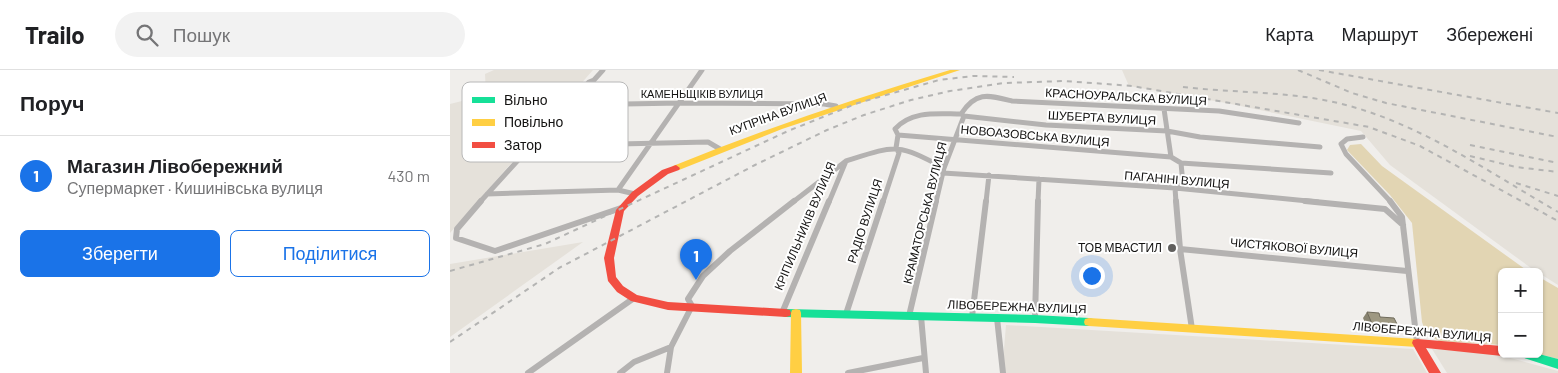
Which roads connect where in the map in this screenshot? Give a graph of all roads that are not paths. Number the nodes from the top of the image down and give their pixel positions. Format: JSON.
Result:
{"nodes":[{"id":1,"x":603,"y":70,"type":"edge"},
{"id":2,"x":702,"y":70,"type":"edge"},
{"id":3,"x":957,"y":70,"type":"edge"},
{"id":4,"x":589,"y":82,"type":"edge"},
{"id":5,"x":681,"y":103,"type":"junction"},
{"id":6,"x":628,"y":104,"type":"edge"},
{"id":7,"x":836,"y":106,"type":"junction"},
{"id":8,"x":1164,"y":109,"type":"junction"},
{"id":9,"x":962,"y":115,"type":"junction"},
{"id":10,"x":1299,"y":123,"type":"dead end"},
{"id":11,"x":1167,"y":131,"type":"junction"},
{"id":12,"x":898,"y":135,"type":"junction"},
{"id":13,"x":1363,"y":137,"type":"dead end"},
{"id":14,"x":953,"y":140,"type":"junction"},
{"id":15,"x":628,"y":144,"type":"edge"},
{"id":16,"x":649,"y":144,"type":"junction"},
{"id":17,"x":896,"y":148,"type":"junction"},
{"id":18,"x":1320,"y":148,"type":"dead end"},
{"id":19,"x":720,"y":149,"type":"junction"},
{"id":20,"x":1171,"y":157,"type":"junction"},
{"id":21,"x":846,"y":161,"type":"junction"},
{"id":22,"x":515,"y":162,"type":"edge"},
{"id":23,"x":1181,"y":163,"type":"junction"},
{"id":24,"x":943,"y":170,"type":"junction"},
{"id":25,"x":1331,"y":173,"type":"dead end"},
{"id":26,"x":989,"y":175,"type":"junction"},
{"id":27,"x":1039,"y":179,"type":"junction"},
{"id":28,"x":1174,"y":188,"type":"junction"},
{"id":29,"x":618,"y":190,"type":"junction"},
{"id":30,"x":487,"y":194,"type":"junction"},
{"id":31,"x":635,"y":194,"type":"junction"},
{"id":32,"x":621,"y":208,"type":"junction"},
{"id":33,"x":1403,"y":225,"type":"junction"},
{"id":34,"x":1180,"y":249,"type":"junction"},
{"id":35,"x":1407,"y":271,"type":"junction"},
{"id":36,"x":634,"y":298,"type":"junction"},
{"id":37,"x":692,"y":306,"type":"junction"},
{"id":38,"x":782,"y":313,"type":"junction"},
{"id":39,"x":796,"y":313,"type":"junction"},
{"id":40,"x":846,"y":314,"type":"junction"},
{"id":41,"x":909,"y":316,"type":"junction"},
{"id":42,"x":921,"y":316,"type":"junction"},
{"id":43,"x":972,"y":317,"type":"junction"},
{"id":44,"x":997,"y":318,"type":"junction"},
{"id":45,"x":1035,"y":319,"type":"junction"},
{"id":46,"x":1192,"y":329,"type":"junction"},
{"id":47,"x":1417,"y":343,"type":"junction"},
{"id":48,"x":671,"y":347,"type":"junction"},
{"id":49,"x":1498,"y":351,"type":"edge"},
{"id":50,"x":923,"y":358,"type":"junction"},
{"id":51,"x":1538,"y":358,"type":"edge"},
{"id":52,"x":1558,"y":364,"type":"edge"},
{"id":53,"x":528,"y":373,"type":"edge"},
{"id":54,"x":620,"y":373,"type":"edge"},
{"id":55,"x":667,"y":373,"type":"edge"},
{"id":56,"x":796,"y":373,"type":"edge"},
{"id":57,"x":848,"y":373,"type":"edge"},
{"id":58,"x":926,"y":373,"type":"edge"},
{"id":59,"x":1003,"y":373,"type":"edge"},
{"id":60,"x":1435,"y":373,"type":"edge"}],
"edges":[{"from":1,"to":4,"type":"street"},
{"from":2,"to":5,"type":"street"},
{"from":3,"to":7,"type":"main road","name":"КУПРІНА ВУЛИЦЯ"},
{"from":5,"to":6,"type":"street","name":"КАМЕНЬЩІКІВ ВУЛИЦЯ"},
{"from":5,"to":7,"type":"street","name":"КАМЕНЬЩІКІВ ВУЛИЦЯ"},
{"from":5,"to":16,"type":"street"},
{"from":7,"to":19,"type":"main road","name":"КУПРІНА ВУЛИЦЯ"},
{"from":8,"to":9,"type":"street","name":"КРАСНОУРАЛЬСКА ВУЛИЦЯ"},
{"from":8,"to":10,"type":"street","name":"КРАСНОУРАЛЬСКА ВУЛИЦЯ"},
{"from":8,"to":11,"type":"street"},
{"from":9,"to":11,"type":"street","name":"ШУБЕРТА ВУЛИЦЯ"},
{"from":9,"to":12,"type":"street","name":"ШУБЕРТА ВУЛИЦЯ"},
{"from":9,"to":14,"type":"street","name":"КРАМАТОРСЬКА ВУЛИЦЯ"},
{"from":11,"to":18,"type":"street","name":"ШУБЕРТА ВУЛИЦЯ"},
{"from":11,"to":20,"type":"street"},
{"from":12,"to":14,"type":"street","name":"НОВОАЗОВСЬКА ВУЛИЦЯ"},
{"from":12,"to":17,"type":"street","name":"РАДІО ВУЛИЦЯ"},
{"from":13,"to":33,"type":"street"},
{"from":14,"to":20,"type":"street","name":"НОВОАЗОВСЬКА ВУЛИЦЯ"},
{"from":14,"to":24,"type":"street","name":"КРАМАТОРСЬКА ВУЛИЦЯ"},
{"from":15,"to":16,"type":"street"},
{"from":16,"to":19,"type":"street"},
{"from":16,"to":29,"type":"street"},
{"from":17,"to":21,"type":"street","name":"КРІПИЛЬНИКІВ ВУЛИЦЯ"},
{"from":17,"to":24,"type":"street"},
{"from":17,"to":40,"type":"street","name":"РАДІО ВУЛИЦЯ"},
{"from":19,"to":31,"type":"main road","name":"КУПРІНА ВУЛИЦЯ"},
{"from":20,"to":23,"type":"street"},
{"from":21,"to":37,"type":"street"},
{"from":21,"to":38,"type":"street","name":"КРІПИЛЬНИКІВ ВУЛИЦЯ"},
{"from":22,"to":30,"type":"street"},
{"from":23,"to":25,"type":"street"},
{"from":23,"to":28,"type":"street"},
{"from":24,"to":26,"type":"street","name":"ПАГАНІНІ ВУЛИЦЯ"},
{"from":24,"to":41,"type":"street","name":"КРАМАТОРСЬКА ВУЛИЦЯ"},
{"from":26,"to":27,"type":"street","name":"ПАГАНІНІ ВУЛИЦЯ"},
{"from":26,"to":43,"type":"street"},
{"from":27,"to":28,"type":"street","name":"ПАГАНІНІ ВУЛИЦЯ"},
{"from":27,"to":45,"type":"street"},
{"from":28,"to":33,"type":"street","name":"ПАГАНІНІ ВУЛИЦЯ"},
{"from":28,"to":34,"type":"street"},
{"from":29,"to":30,"type":"street"},
{"from":29,"to":31,"type":"street"},
{"from":30,"to":32,"type":"street"},
{"from":31,"to":32,"type":"main road","name":"КУПРІНА ВУЛИЦЯ"},
{"from":32,"to":36,"type":"main road","name":"ЛІВОБЕРЕЖНА ВУЛИЦЯ"},
{"from":33,"to":35,"type":"street"},
{"from":34,"to":35,"type":"street","name":"ЧИСТЯКОВОЇ ВУЛИЦЯ"},
{"from":34,"to":46,"type":"street"},
{"from":35,"to":47,"type":"street"},
{"from":36,"to":37,"type":"main road","name":"ЛІВОБЕРЕЖНА ВУЛИЦЯ"},
{"from":36,"to":53,"type":"street"},
{"from":37,"to":38,"type":"main road","name":"ЛІВОБЕРЕЖНА ВУЛИЦЯ"},
{"from":37,"to":48,"type":"street"},
{"from":38,"to":39,"type":"main road","name":"ЛІВОБЕРЕЖНА ВУЛИЦЯ"},
{"from":39,"to":40,"type":"main road","name":"ЛІВОБЕРЕЖНА ВУЛИЦЯ"},
{"from":39,"to":56,"type":"main road"},
{"from":40,"to":41,"type":"main road","name":"ЛІВОБЕРЕЖНА ВУЛИЦЯ"},
{"from":41,"to":42,"type":"main road","name":"ЛІВОБЕРЕЖНА ВУЛИЦЯ"},
{"from":42,"to":43,"type":"main road","name":"ЛІВОБЕРЕЖНА ВУЛИЦЯ"},
{"from":42,"to":50,"type":"street"},
{"from":43,"to":44,"type":"main road","name":"ЛІВОБЕРЕЖНА ВУЛИЦЯ"},
{"from":44,"to":45,"type":"main road","name":"ЛІВОБЕРЕЖНА ВУЛИЦЯ"},
{"from":44,"to":59,"type":"street"},
{"from":45,"to":46,"type":"main road","name":"ЛІВОБЕРЕЖНА ВУЛИЦЯ"},
{"from":46,"to":47,"type":"main road","name":"ЛІВОБЕРЕЖНА ВУЛИЦЯ"},
{"from":47,"to":49,"type":"main road","name":"ЛІВОБЕРЕЖНА ВУЛИЦЯ"},
{"from":47,"to":60,"type":"main road"},
{"from":48,"to":54,"type":"street"},
{"from":48,"to":55,"type":"street"},
{"from":50,"to":57,"type":"street"},
{"from":50,"to":58,"type":"street"},
{"from":51,"to":52,"type":"main road"}]}
